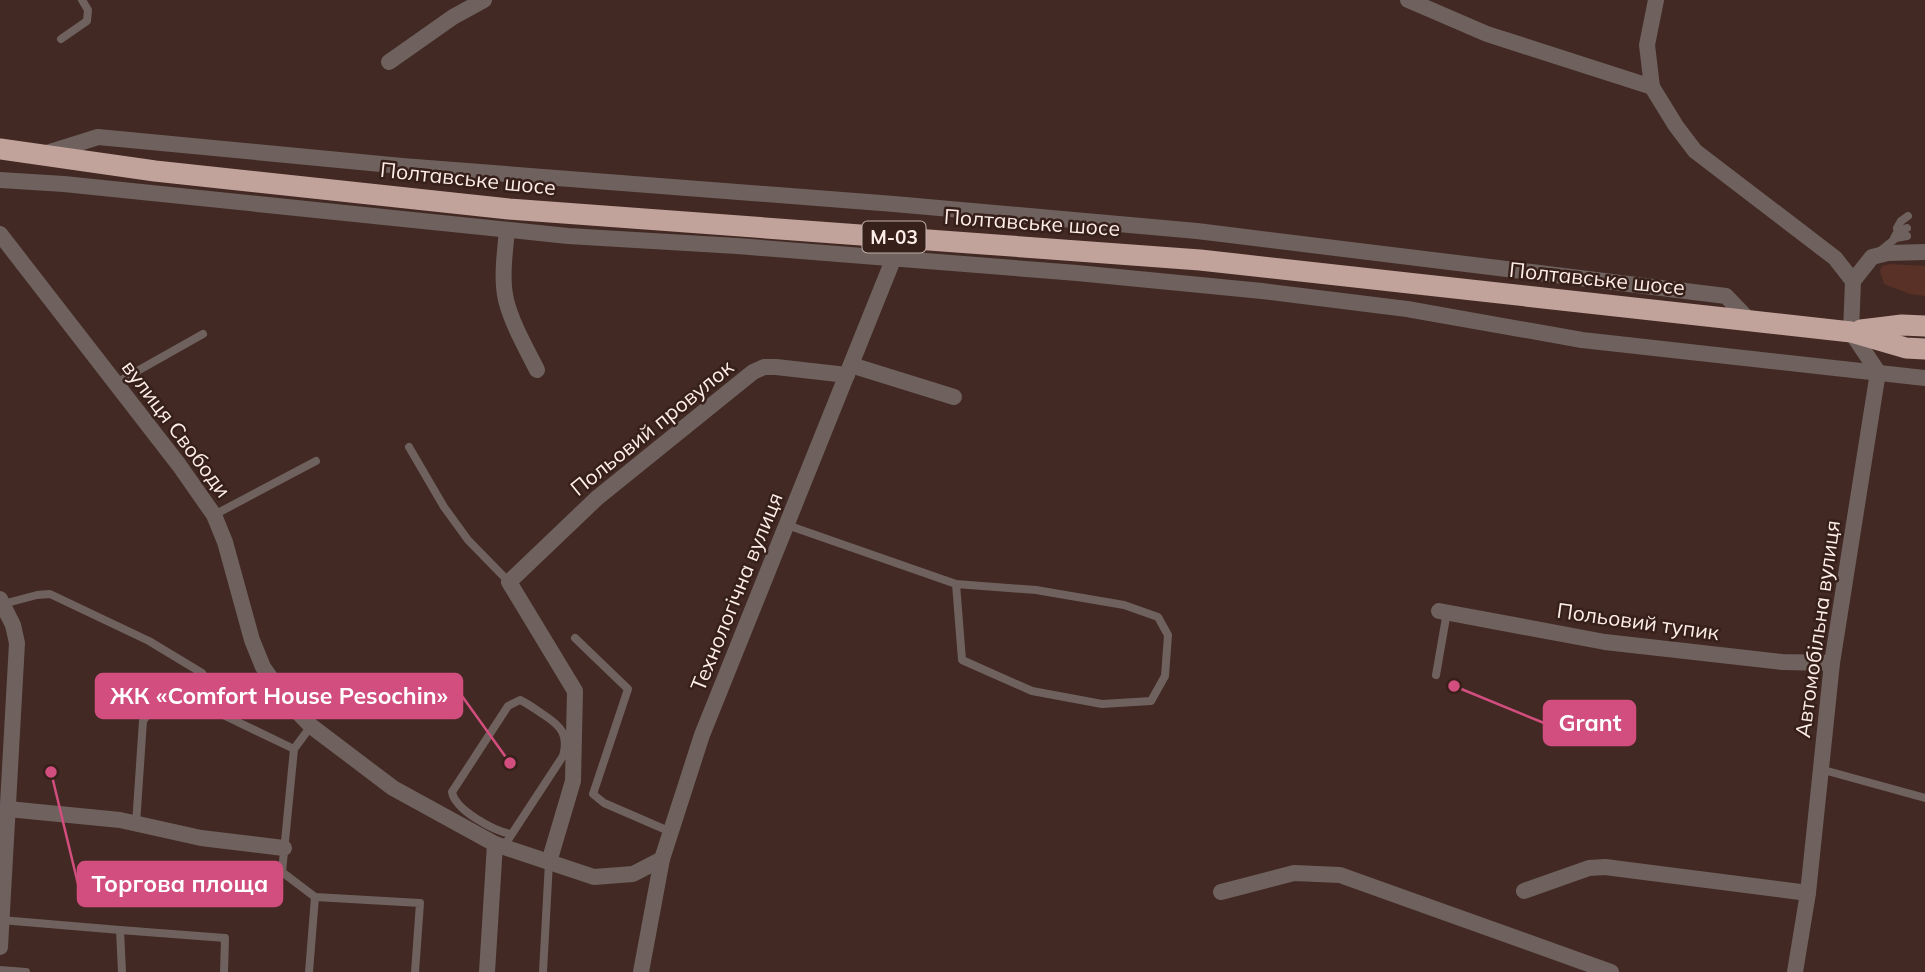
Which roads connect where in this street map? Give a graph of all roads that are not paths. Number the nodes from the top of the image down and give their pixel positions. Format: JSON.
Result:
{"nodes":[{"id":1,"x":82,"y":0,"type":"edge"},
{"id":2,"x":484,"y":0,"type":"edge"},
{"id":3,"x":1408,"y":0,"type":"edge"},
{"id":4,"x":1657,"y":0,"type":"edge"},
{"id":5,"x":61,"y":39,"type":"dead end"},
{"id":6,"x":389,"y":62,"type":"dead end"},
{"id":7,"x":1652,"y":87,"type":"junction"},
{"id":8,"x":0,"y":149,"type":"edge"},
{"id":9,"x":39,"y":156,"type":"junction"},
{"id":10,"x":0,"y":180,"type":"edge"},
{"id":11,"x":507,"y":230,"type":"junction"},
{"id":12,"x":0,"y":234,"type":"edge"},
{"id":13,"x":901,"y":237,"type":"junction"},
{"id":14,"x":1893,"y":240,"type":"junction"},
{"id":15,"x":1925,"y":252,"type":"edge"},
{"id":16,"x":1872,"y":257,"type":"junction"},
{"id":17,"x":893,"y":260,"type":"junction"},
{"id":18,"x":1853,"y":281,"type":"junction"},
{"id":19,"x":1749,"y":320,"type":"junction"},
{"id":20,"x":1925,"y":326,"type":"edge"},
{"id":21,"x":1851,"y":332,"type":"junction"},
{"id":22,"x":203,"y":334,"type":"dead end"},
{"id":23,"x":1925,"y":349,"type":"edge"},
{"id":24,"x":537,"y":370,"type":"dead end"},
{"id":25,"x":849,"y":370,"type":"junction"},
{"id":26,"x":1878,"y":372,"type":"junction"},
{"id":27,"x":1925,"y":378,"type":"edge"},
{"id":28,"x":116,"y":383,"type":"junction"},
{"id":29,"x":954,"y":397,"type":"dead end"},
{"id":30,"x":409,"y":447,"type":"dead end"},
{"id":31,"x":316,"y":461,"type":"dead end"},
{"id":32,"x":214,"y":514,"type":"junction"},
{"id":33,"x":787,"y":526,"type":"junction"},
{"id":34,"x":509,"y":582,"type":"junction"},
{"id":35,"x":956,"y":584,"type":"junction"},
{"id":36,"x":2,"y":602,"type":"edge"},
{"id":37,"x":1443,"y":611,"type":"joint"},
{"id":38,"x":575,"y":638,"type":"dead end"},
{"id":39,"x":1832,"y":663,"type":"junction"},
{"id":40,"x":1436,"y":675,"type":"dead end"},
{"id":41,"x":8,"y":684,"type":"edge"},
{"id":42,"x":219,"y":713,"type":"junction"},
{"id":43,"x":311,"y":726,"type":"junction"},
{"id":44,"x":294,"y":749,"type":"junction"},
{"id":45,"x":1820,"y":769,"type":"junction"},
{"id":46,"x":1925,"y":798,"type":"edge"},
{"id":47,"x":5,"y":814,"type":"edge"},
{"id":48,"x":136,"y":824,"type":"junction"},
{"id":49,"x":671,"y":832,"type":"junction"},
{"id":50,"x":503,"y":841,"type":"junction"},
{"id":51,"x":284,"y":848,"type":"junction"},
{"id":52,"x":662,"y":859,"type":"junction"},
{"id":53,"x":549,"y":862,"type":"junction"},
{"id":54,"x":1524,"y":891,"type":"dead end"},
{"id":55,"x":1221,"y":892,"type":"dead end"},
{"id":56,"x":1808,"y":893,"type":"junction"},
{"id":57,"x":315,"y":897,"type":"junction"},
{"id":58,"x":1,"y":920,"type":"edge"},
{"id":59,"x":120,"y":930,"type":"junction"},
{"id":60,"x":0,"y":947,"type":"edge"},
{"id":61,"x":0,"y":970,"type":"edge"},
{"id":62,"x":26,"y":972,"type":"edge"},
{"id":63,"x":122,"y":972,"type":"edge"},
{"id":64,"x":224,"y":972,"type":"edge"},
{"id":65,"x":309,"y":972,"type":"edge"},
{"id":66,"x":415,"y":972,"type":"edge"},
{"id":67,"x":487,"y":972,"type":"edge"},
{"id":68,"x":543,"y":972,"type":"edge"},
{"id":69,"x":641,"y":972,"type":"edge"},
{"id":70,"x":1611,"y":972,"type":"edge"},
{"id":71,"x":1795,"y":972,"type":"edge"}],
"edges":[{"from":1,"to":5,"type":"lane"},
{"from":2,"to":6,"type":"street"},
{"from":3,"to":7,"type":"street"},
{"from":4,"to":7,"type":"street"},
{"from":7,"to":18,"type":"street"},
{"from":8,"to":9,"type":"highway","name":"Полтавське шосе","number":"М-03"},
{"from":9,"to":13,"type":"highway","name":"Полтавське шосе","number":"М-03"},
{"from":9,"to":19,"type":"street"},
{"from":10,"to":11,"type":"street"},
{"from":11,"to":17,"type":"street"},
{"from":11,"to":24,"type":"street"},
{"from":12,"to":28,"type":"street","name":"вулиця Свободи"},
{"from":13,"to":17,"type":"street","name":"Технологічна вулиця"},
{"from":13,"to":19,"type":"highway","name":"Полтавське шосе","number":"М-03"},
{"from":14,"to":14,"type":"lane"},
{"from":14,"to":16,"type":"lane"},
{"from":15,"to":16,"type":"street"},
{"from":16,"to":18,"type":"street"},
{"from":17,"to":25,"type":"street","name":"Технологічна вулиця"},
{"from":17,"to":26,"type":"street"},
{"from":18,"to":21,"type":"street"},
{"from":19,"to":21,"type":"highway","name":"Полтавське шосе","number":"М-03"},
{"from":20,"to":21,"type":"highway","number":"М-03"},
{"from":21,"to":23,"type":"highway","number":"М-03"},
{"from":21,"to":26,"type":"street"},
{"from":22,"to":28,"type":"lane"},
{"from":25,"to":29,"type":"street","name":"Польовий провулок"},
{"from":25,"to":33,"type":"street","name":"Технологічна вулиця"},
{"from":25,"to":34,"type":"street","name":"Польовий провулок"},
{"from":26,"to":27,"type":"street"},
{"from":26,"to":39,"type":"street","name":"Автомобільна вулиця"},
{"from":28,"to":32,"type":"street","name":"вулиця Свободи"},
{"from":30,"to":34,"type":"lane"},
{"from":31,"to":32,"type":"lane"},
{"from":32,"to":43,"type":"street","name":"вулиця Свободи"},
{"from":33,"to":35,"type":"lane"},
{"from":33,"to":49,"type":"street","name":"Технологічна вулиця"},
{"from":34,"to":53,"type":"street"},
{"from":35,"to":35,"type":"lane"},
{"from":36,"to":41,"type":"street"},
{"from":36,"to":42,"type":"lane"},
{"from":37,"to":39,"type":"street","name":"Польовий тупик"},
{"from":37,"to":40,"type":"lane"},
{"from":38,"to":49,"type":"lane"},
{"from":39,"to":45,"type":"street","name":"Автомобільна вулиця"},
{"from":41,"to":47,"type":"street"},
{"from":42,"to":44,"type":"lane"},
{"from":42,"to":48,"type":"lane"},
{"from":43,"to":44,"type":"lane"},
{"from":43,"to":50,"type":"street","name":"вулиця Свободи"},
{"from":44,"to":51,"type":"lane"},
{"from":45,"to":46,"type":"lane"},
{"from":45,"to":56,"type":"street","name":"Автомобільна вулиця"},
{"from":47,"to":48,"type":"street"},
{"from":47,"to":58,"type":"street"},
{"from":48,"to":51,"type":"street"},
{"from":49,"to":52,"type":"street","name":"Технологічна вулиця"},
{"from":50,"to":50,"type":"lane"},
{"from":50,"to":53,"type":"street","name":"вулиця Свободи"},
{"from":50,"to":67,"type":"street"},
{"from":51,"to":57,"type":"lane"},
{"from":52,"to":53,"type":"street","name":"вулиця Свободи"},
{"from":52,"to":69,"type":"street","name":"Технологічна вулиця"},
{"from":53,"to":68,"type":"lane"},
{"from":54,"to":56,"type":"street"},
{"from":55,"to":70,"type":"street"},
{"from":56,"to":71,"type":"street","name":"Автомобільна вулиця"},
{"from":57,"to":65,"type":"lane"},
{"from":57,"to":66,"type":"lane"},
{"from":58,"to":59,"type":"lane"},
{"from":58,"to":60,"type":"street"},
{"from":59,"to":63,"type":"lane"},
{"from":59,"to":64,"type":"lane"},
{"from":61,"to":62,"type":"lane"}]}
